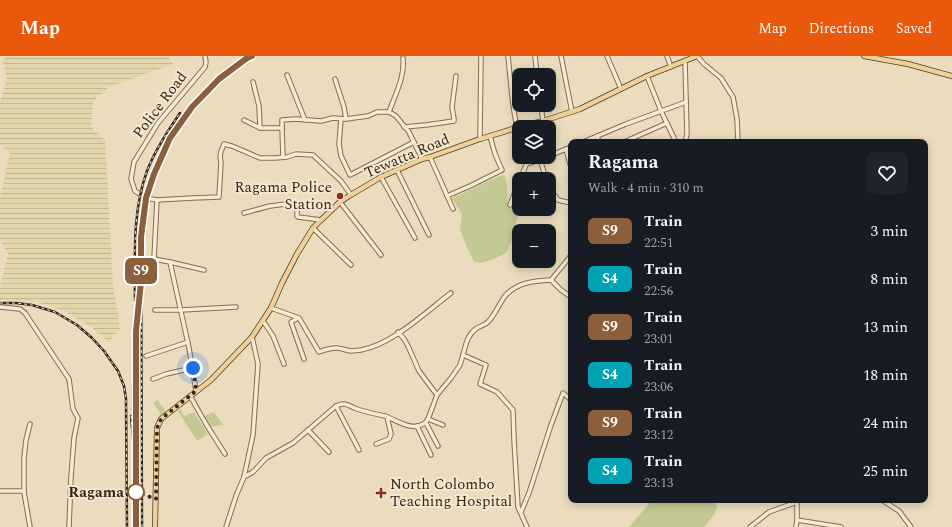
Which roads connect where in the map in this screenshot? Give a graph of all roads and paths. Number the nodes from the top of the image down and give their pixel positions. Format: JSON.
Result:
{"nodes":[{"id":1,"x":205,"y":56,"type":"edge"},
{"id":2,"x":482,"y":56,"type":"edge"},
{"id":3,"x":508,"y":56,"type":"edge"},
{"id":4,"x":535,"y":56,"type":"edge"},
{"id":5,"x":561,"y":56,"type":"edge"},
{"id":6,"x":607,"y":56,"type":"edge"},
{"id":7,"x":667,"y":56,"type":"edge"},
{"id":8,"x":864,"y":56,"type":"edge"},
{"id":9,"x":695,"y":57,"type":"edge"},
{"id":10,"x":403,"y":58,"type":"dead end"},
{"id":11,"x":685,"y":61,"type":"junction"},
{"id":12,"x":671,"y":67,"type":"junction"},
{"id":13,"x":536,"y":68,"type":"edge"},
{"id":14,"x":287,"y":75,"type":"dead end"},
{"id":15,"x":456,"y":76,"type":"dead end"},
{"id":16,"x":647,"y":76,"type":"junction"},
{"id":17,"x":952,"y":76,"type":"edge"},
{"id":18,"x":336,"y":79,"type":"dead end"},
{"id":19,"x":253,"y":82,"type":"dead end"},
{"id":20,"x":621,"y":89,"type":"junction"},
{"id":21,"x":686,"y":102,"type":"junction"},
{"id":22,"x":661,"y":111,"type":"junction"},
{"id":23,"x":389,"y":112,"type":"junction"},
{"id":24,"x":572,"y":112,"type":"junction"},
{"id":25,"x":341,"y":119,"type":"junction"},
{"id":26,"x":346,"y":119,"type":"junction"},
{"id":27,"x":244,"y":120,"type":"dead end"},
{"id":28,"x":305,"y":120,"type":"junction"},
{"id":29,"x":515,"y":120,"type":"edge"},
{"id":30,"x":545,"y":120,"type":"edge"},
{"id":31,"x":667,"y":123,"type":"junction"},
{"id":32,"x":404,"y":127,"type":"junction"},
{"id":33,"x":260,"y":128,"type":"junction"},
{"id":34,"x":282,"y":128,"type":"junction"},
{"id":35,"x":512,"y":129,"type":"edge"},
{"id":36,"x":490,"y":136,"type":"junction"},
{"id":37,"x":597,"y":136,"type":"junction"},
{"id":38,"x":480,"y":139,"type":"junction"},
{"id":39,"x":590,"y":139,"type":"edge"},
{"id":40,"x":598,"y":139,"type":"edge"},
{"id":41,"x":631,"y":139,"type":"edge"},
{"id":42,"x":675,"y":139,"type":"edge"},
{"id":43,"x":686,"y":139,"type":"edge"},
{"id":44,"x":738,"y":139,"type":"edge"},
{"id":45,"x":414,"y":142,"type":"junction"},
{"id":46,"x":566,"y":149,"type":"joint"},
{"id":47,"x":556,"y":153,"type":"edge"},
{"id":48,"x":283,"y":156,"type":"junction"},
{"id":49,"x":568,"y":156,"type":"edge"},
{"id":50,"x":430,"y":157,"type":"junction"},
{"id":51,"x":422,"y":159,"type":"junction"},
{"id":52,"x":397,"y":170,"type":"junction"},
{"id":53,"x":381,"y":177,"type":"junction"},
{"id":54,"x":351,"y":195,"type":"junction"},
{"id":55,"x":447,"y":196,"type":"junction"},
{"id":56,"x":556,"y":197,"type":"edge"},
{"id":57,"x":157,"y":200,"type":"junction"},
{"id":58,"x":512,"y":200,"type":"edge"},
{"id":59,"x":340,"y":202,"type":"junction"},
{"id":60,"x":568,"y":202,"type":"edge"},
{"id":61,"x":510,"y":205,"type":"dead end"},
{"id":62,"x":453,"y":209,"type":"dead end"},
{"id":63,"x":244,"y":213,"type":"dead end"},
{"id":64,"x":321,"y":220,"type":"junction"},
{"id":65,"x":313,"y":228,"type":"junction"},
{"id":66,"x":429,"y":235,"type":"dead end"},
{"id":67,"x":415,"y":238,"type":"dead end"},
{"id":68,"x":380,"y":255,"type":"dead end"},
{"id":69,"x":568,"y":260,"type":"edge"},
{"id":70,"x":170,"y":262,"type":"junction"},
{"id":71,"x":351,"y":266,"type":"dead end"},
{"id":72,"x":204,"y":270,"type":"dead end"},
{"id":73,"x":551,"y":280,"type":"junction"},
{"id":74,"x":451,"y":293,"type":"dead end"},
{"id":75,"x":568,"y":295,"type":"edge"},
{"id":76,"x":0,"y":307,"type":"edge"},
{"id":77,"x":236,"y":307,"type":"dead end"},
{"id":78,"x":271,"y":308,"type":"junction"},
{"id":79,"x":155,"y":310,"type":"dead end"},
{"id":80,"x":181,"y":310,"type":"junction"},
{"id":81,"x":298,"y":318,"type":"junction"},
{"id":82,"x":263,"y":321,"type":"junction"},
{"id":83,"x":398,"y":332,"type":"junction"},
{"id":84,"x":252,"y":337,"type":"junction"},
{"id":85,"x":188,"y":342,"type":"junction"},
{"id":86,"x":463,"y":355,"type":"junction"},
{"id":87,"x":146,"y":356,"type":"dead end"},
{"id":88,"x":304,"y":359,"type":"dead end"},
{"id":89,"x":284,"y":364,"type":"dead end"},
{"id":90,"x":193,"y":368,"type":"junction"},
{"id":91,"x":153,"y":379,"type":"dead end"},
{"id":92,"x":196,"y":391,"type":"junction"},
{"id":93,"x":437,"y":395,"type":"junction"},
{"id":94,"x":190,"y":396,"type":"junction"},
{"id":95,"x":568,"y":397,"type":"edge"},
{"id":96,"x":336,"y":406,"type":"junction"},
{"id":97,"x":387,"y":417,"type":"junction"},
{"id":98,"x":427,"y":421,"type":"junction"},
{"id":99,"x":30,"y":424,"type":"dead end"},
{"id":100,"x":443,"y":425,"type":"dead end"},
{"id":101,"x":417,"y":426,"type":"junction"},
{"id":102,"x":308,"y":430,"type":"junction"},
{"id":103,"x":376,"y":444,"type":"dead end"},
{"id":104,"x":438,"y":446,"type":"dead end"},
{"id":105,"x":359,"y":450,"type":"dead end"},
{"id":106,"x":329,"y":452,"type":"dead end"},
{"id":107,"x":225,"y":454,"type":"dead end"},
{"id":108,"x":431,"y":455,"type":"dead end"},
{"id":109,"x":244,"y":477,"type":"junction"},
{"id":110,"x":0,"y":490,"type":"edge"},
{"id":111,"x":24,"y":492,"type":"junction"},
{"id":112,"x":792,"y":503,"type":"edge"},
{"id":113,"x":797,"y":503,"type":"edge"},
{"id":114,"x":887,"y":503,"type":"edge"},
{"id":115,"x":521,"y":512,"type":"junction"},
{"id":116,"x":797,"y":520,"type":"junction"},
{"id":117,"x":30,"y":527,"type":"edge"},
{"id":118,"x":69,"y":527,"type":"edge"},
{"id":119,"x":155,"y":527,"type":"edge"},
{"id":120,"x":226,"y":527,"type":"edge"},
{"id":121,"x":527,"y":527,"type":"edge"},
{"id":122,"x":750,"y":527,"type":"edge"},
{"id":123,"x":796,"y":527,"type":"edge"},
{"id":124,"x":840,"y":527,"type":"edge"},
{"id":125,"x":911,"y":527,"type":"edge"}],
"edges":[{"from":1,"to":57,"type":"street","name":"Police Road"},
{"from":2,"to":38,"type":"street"},
{"from":3,"to":29,"type":"street"},
{"from":4,"to":13,"type":"street"},
{"from":5,"to":24,"type":"street"},
{"from":6,"to":20,"type":"street"},
{"from":7,"to":12,"type":"street"},
{"from":8,"to":17,"type":"main road"},
{"from":9,"to":11,"type":"main road","name":"Tewatta Road"},
{"from":9,"to":44,"type":"street"},
{"from":10,"to":23,"type":"street"},
{"from":11,"to":12,"type":"main road","name":"Tewatta Road"},
{"from":11,"to":21,"type":"street"},
{"from":12,"to":16,"type":"main road","name":"Tewatta Road"},
{"from":14,"to":28,"type":"street"},
{"from":15,"to":32,"type":"street"},
{"from":16,"to":20,"type":"main road","name":"Tewatta Road"},
{"from":16,"to":22,"type":"street"},
{"from":18,"to":26,"type":"street"},
{"from":19,"to":33,"type":"street"},
{"from":20,"to":24,"type":"main road","name":"Tewatta Road"},
{"from":21,"to":22,"type":"street"},
{"from":21,"to":43,"type":"street"},
{"from":22,"to":31,"type":"street"},
{"from":22,"to":37,"type":"street"},
{"from":23,"to":26,"type":"street"},
{"from":23,"to":32,"type":"street"},
{"from":24,"to":30,"type":"main road","name":"Tewatta Road"},
{"from":25,"to":26,"type":"street"},
{"from":25,"to":28,"type":"street"},
{"from":25,"to":45,"type":"street"},
{"from":27,"to":33,"type":"street"},
{"from":28,"to":34,"type":"street"},
{"from":31,"to":41,"type":"street"},
{"from":31,"to":42,"type":"street"},
{"from":32,"to":45,"type":"street"},
{"from":33,"to":34,"type":"street"},
{"from":34,"to":48,"type":"street"},
{"from":35,"to":36,"type":"main road","name":"Tewatta Road"},
{"from":36,"to":38,"type":"main road","name":"Tewatta Road"},
{"from":36,"to":55,"type":"street"},
{"from":37,"to":39,"type":"street"},
{"from":37,"to":40,"type":"street"},
{"from":38,"to":50,"type":"main road","name":"Tewatta Road"},
{"from":45,"to":51,"type":"street"},
{"from":46,"to":47,"type":"street"},
{"from":46,"to":49,"type":"street"},
{"from":48,"to":54,"type":"street"},
{"from":48,"to":57,"type":"street","name":"Police Road"},
{"from":50,"to":51,"type":"main road","name":"Tewatta Road"},
{"from":50,"to":55,"type":"street"},
{"from":51,"to":52,"type":"main road","name":"Tewatta Road"},
{"from":52,"to":53,"type":"main road","name":"Tewatta Road"},
{"from":52,"to":66,"type":"street"},
{"from":53,"to":54,"type":"main road","name":"Tewatta Road"},
{"from":53,"to":67,"type":"street"},
{"from":54,"to":59,"type":"main road","name":"Tewatta Road"},
{"from":55,"to":62,"type":"street"},
{"from":56,"to":60,"type":"street"},
{"from":57,"to":70,"type":"street"},
{"from":58,"to":61,"type":"street"},
{"from":59,"to":64,"type":"main road","name":"Tewatta Road"},
{"from":59,"to":68,"type":"street"},
{"from":63,"to":64,"type":"street"},
{"from":64,"to":65,"type":"main road","name":"Tewatta Road"},
{"from":65,"to":71,"type":"street"},
{"from":65,"to":78,"type":"main road","name":"Tewatta Road"},
{"from":69,"to":73,"type":"street"},
{"from":70,"to":72,"type":"street"},
{"from":70,"to":80,"type":"street"},
{"from":73,"to":75,"type":"street"},
{"from":73,"to":86,"type":"street"},
{"from":74,"to":83,"type":"street"},
{"from":76,"to":118,"type":"street"},
{"from":77,"to":80,"type":"street"},
{"from":78,"to":81,"type":"street"},
{"from":78,"to":82,"type":"main road","name":"Tewatta Road"},
{"from":79,"to":80,"type":"street"},
{"from":80,"to":85,"type":"street"},
{"from":81,"to":83,"type":"street"},
{"from":81,"to":88,"type":"street"},
{"from":82,"to":84,"type":"main road","name":"Tewatta Road"},
{"from":82,"to":89,"type":"street"},
{"from":83,"to":93,"type":"street"},
{"from":84,"to":92,"type":"main road","name":"Tewatta Road"},
{"from":84,"to":109,"type":"street"},
{"from":85,"to":87,"type":"street"},
{"from":85,"to":90,"type":"street"},
{"from":86,"to":93,"type":"street"},
{"from":86,"to":115,"type":"street"},
{"from":90,"to":91,"type":"street"},
{"from":90,"to":92,"type":"street"},
{"from":92,"to":94,"type":"main road","name":"Tewatta Road"},
{"from":93,"to":98,"type":"street"},
{"from":94,"to":107,"type":"street"},
{"from":94,"to":119,"type":"main road","name":"Tewatta Road"},
{"from":95,"to":115,"type":"street"},
{"from":96,"to":97,"type":"street"},
{"from":96,"to":102,"type":"street"},
{"from":96,"to":105,"type":"street"},
{"from":97,"to":101,"type":"street"},
{"from":97,"to":103,"type":"street"},
{"from":98,"to":100,"type":"street"},
{"from":98,"to":101,"type":"street"},
{"from":98,"to":104,"type":"street"},
{"from":99,"to":111,"type":"street"},
{"from":101,"to":108,"type":"street"},
{"from":102,"to":106,"type":"street"},
{"from":102,"to":109,"type":"street"},
{"from":109,"to":120,"type":"street"},
{"from":110,"to":111,"type":"street"},
{"from":111,"to":117,"type":"street"},
{"from":112,"to":122,"type":"street"},
{"from":113,"to":116,"type":"street"},
{"from":114,"to":125,"type":"street"},
{"from":115,"to":121,"type":"street"},
{"from":116,"to":123,"type":"street"},
{"from":116,"to":124,"type":"street"}]}
